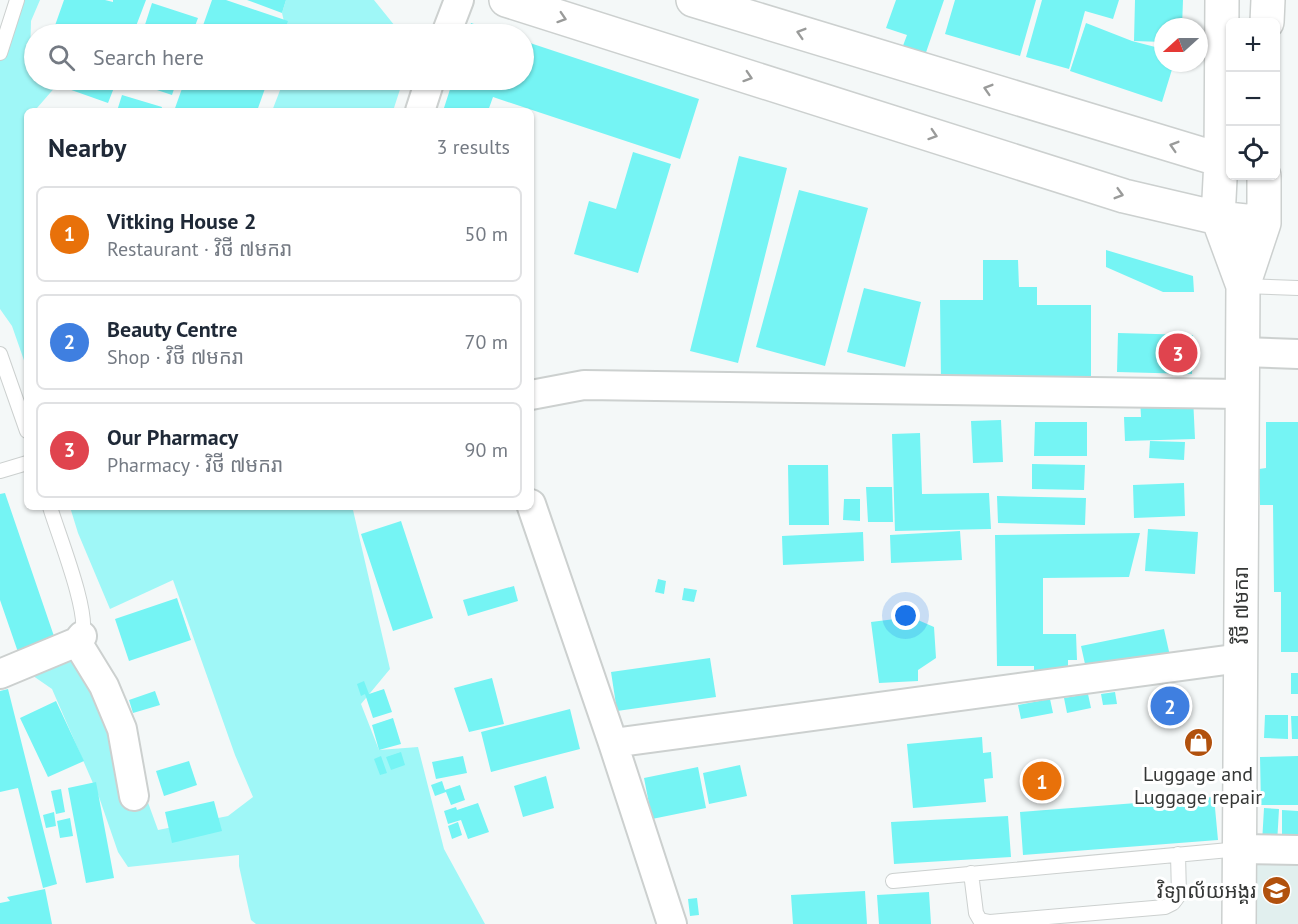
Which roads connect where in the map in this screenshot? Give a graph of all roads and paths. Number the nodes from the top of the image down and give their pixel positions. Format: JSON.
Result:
{"nodes":[{"id":1,"x":17,"y":0,"type":"edge"},
{"id":2,"x":459,"y":0,"type":"edge"},
{"id":3,"x":506,"y":0,"type":"edge"},
{"id":4,"x":693,"y":0,"type":"edge"},
{"id":5,"x":1222,"y":0,"type":"edge"},
{"id":6,"x":1268,"y":0,"type":"edge"},
{"id":7,"x":1267,"y":18,"type":"edge"},
{"id":8,"x":450,"y":24,"type":"edge"},
{"id":9,"x":0,"y":53,"type":"edge"},
{"id":10,"x":427,"y":90,"type":"edge"},
{"id":11,"x":421,"y":108,"type":"edge"},
{"id":12,"x":1226,"y":161,"type":"edge"},
{"id":13,"x":1264,"y":180,"type":"edge"},
{"id":14,"x":1218,"y":218,"type":"junction"},
{"id":15,"x":1264,"y":223,"type":"junction"},
{"id":16,"x":1244,"y":286,"type":"junction"},
{"id":17,"x":1298,"y":288,"type":"edge"},
{"id":18,"x":1243,"y":352,"type":"junction"},
{"id":19,"x":0,"y":354,"type":"edge"},
{"id":20,"x":1298,"y":354,"type":"edge"},
{"id":21,"x":534,"y":394,"type":"edge"},
{"id":22,"x":1242,"y":394,"type":"junction"},
{"id":23,"x":24,"y":422,"type":"edge"},
{"id":24,"x":24,"y":464,"type":"edge"},
{"id":25,"x":0,"y":471,"type":"edge"},
{"id":26,"x":51,"y":510,"type":"edge"},
{"id":27,"x":533,"y":510,"type":"edge"},
{"id":28,"x":80,"y":639,"type":"junction"},
{"id":29,"x":1241,"y":658,"type":"junction"},
{"id":30,"x":0,"y":674,"type":"edge"},
{"id":31,"x":613,"y":743,"type":"junction"},
{"id":32,"x":134,"y":796,"type":"dead end"},
{"id":33,"x":1240,"y":849,"type":"junction"},
{"id":34,"x":1298,"y":850,"type":"edge"},
{"id":35,"x":1178,"y":854,"type":"junction"},
{"id":36,"x":971,"y":873,"type":"junction"},
{"id":37,"x":893,"y":881,"type":"dead end"},
{"id":38,"x":672,"y":924,"type":"edge"},
{"id":39,"x":1239,"y":924,"type":"edge"}],
"edges":[{"from":1,"to":9,"type":"lane"},
{"from":2,"to":8,"type":"street"},
{"from":3,"to":14,"type":"main road","one_way":true},
{"from":12,"to":4,"type":"main road","one_way":true},
{"from":5,"to":12,"type":"main road"},
{"from":6,"to":7,"type":"main road"},
{"from":10,"to":11,"type":"street"},
{"from":12,"to":14,"type":"main road"},
{"from":13,"to":15,"type":"main road"},
{"from":14,"to":15,"type":"main road"},
{"from":14,"to":16,"type":"main road"},
{"from":15,"to":16,"type":"main road"},
{"from":16,"to":17,"type":"lane"},
{"from":16,"to":18,"type":"main road","name":"វិថី ៧មករា"},
{"from":18,"to":20,"type":"street"},
{"from":18,"to":22,"type":"main road","name":"វិថី ៧មករា"},
{"from":19,"to":23,"type":"lane"},
{"from":21,"to":22,"type":"street"},
{"from":22,"to":29,"type":"main road","name":"វិថី ៧មករា"},
{"from":24,"to":25,"type":"lane"},
{"from":26,"to":28,"type":"lane"},
{"from":27,"to":31,"type":"street"},
{"from":28,"to":30,"type":"street"},
{"from":28,"to":32,"type":"street"},
{"from":29,"to":31,"type":"street"},
{"from":29,"to":33,"type":"main road","name":"វិថី ៧មករា"},
{"from":31,"to":38,"type":"street"},
{"from":33,"to":34,"type":"street"},
{"from":33,"to":35,"type":"lane"},
{"from":33,"to":39,"type":"main road","name":"វិថី ៧មករា"},
{"from":35,"to":36,"type":"lane"},
{"from":35,"to":36,"type":"lane"},
{"from":36,"to":37,"type":"lane"}]}
